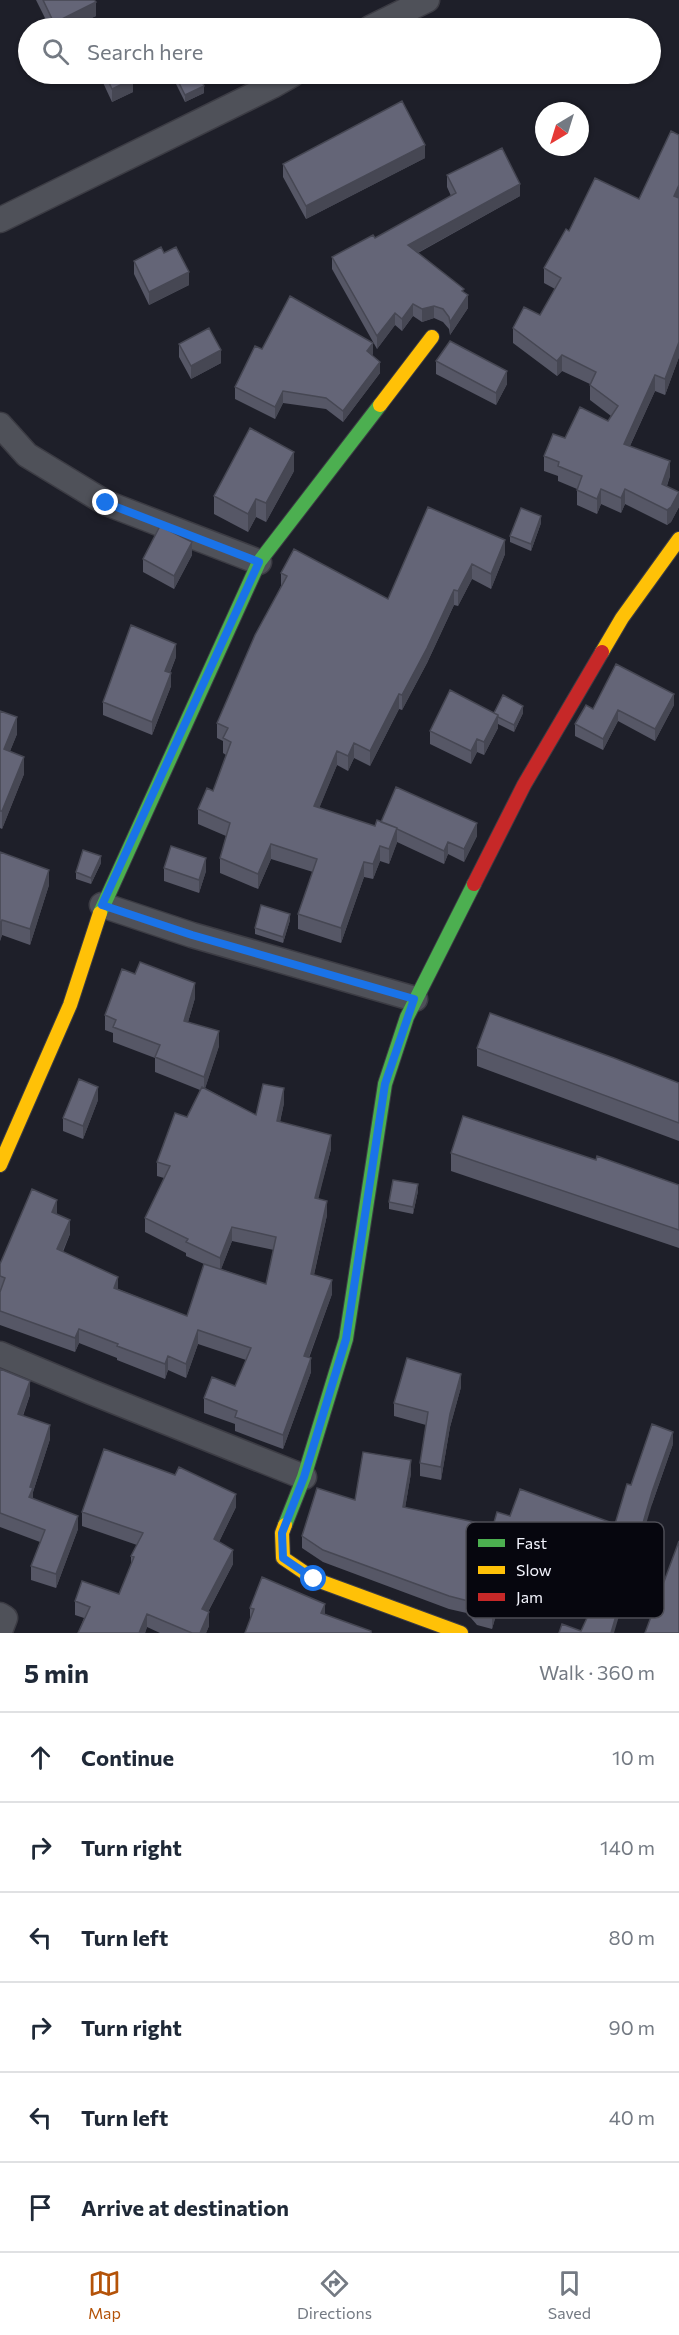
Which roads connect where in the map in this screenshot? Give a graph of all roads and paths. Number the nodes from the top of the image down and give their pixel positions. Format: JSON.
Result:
{"nodes":[{"id":1,"x":427,"y":0,"type":"edge"},
{"id":2,"x":381,"y":15,"type":"edge"},
{"id":3,"x":274,"y":84,"type":"edge"},
{"id":4,"x":0,"y":220,"type":"edge"},
{"id":5,"x":432,"y":337,"type":"dead end"},
{"id":6,"x":0,"y":425,"type":"edge"},
{"id":7,"x":679,"y":539,"type":"edge"},
{"id":8,"x":259,"y":562,"type":"junction"},
{"id":9,"x":102,"y":905,"type":"junction"},
{"id":10,"x":414,"y":999,"type":"junction"},
{"id":11,"x":0,"y":1165,"type":"edge"},
{"id":12,"x":0,"y":1354,"type":"edge"},
{"id":13,"x":304,"y":1477,"type":"junction"},
{"id":14,"x":0,"y":1615,"type":"edge"},
{"id":15,"x":0,"y":1631,"type":"edge"},
{"id":16,"x":461,"y":1633,"type":"edge"}],
"edges":[{"from":1,"to":2,"type":"street"},
{"from":3,"to":4,"type":"street"},
{"from":5,"to":8,"type":"street"},
{"from":6,"to":8,"type":"street"},
{"from":7,"to":10,"type":"street"},
{"from":8,"to":9,"type":"street"},
{"from":9,"to":10,"type":"street"},
{"from":9,"to":11,"type":"street"},
{"from":10,"to":13,"type":"street"},
{"from":12,"to":13,"type":"street"},
{"from":13,"to":16,"type":"street"},
{"from":14,"to":15,"type":"street"}]}
